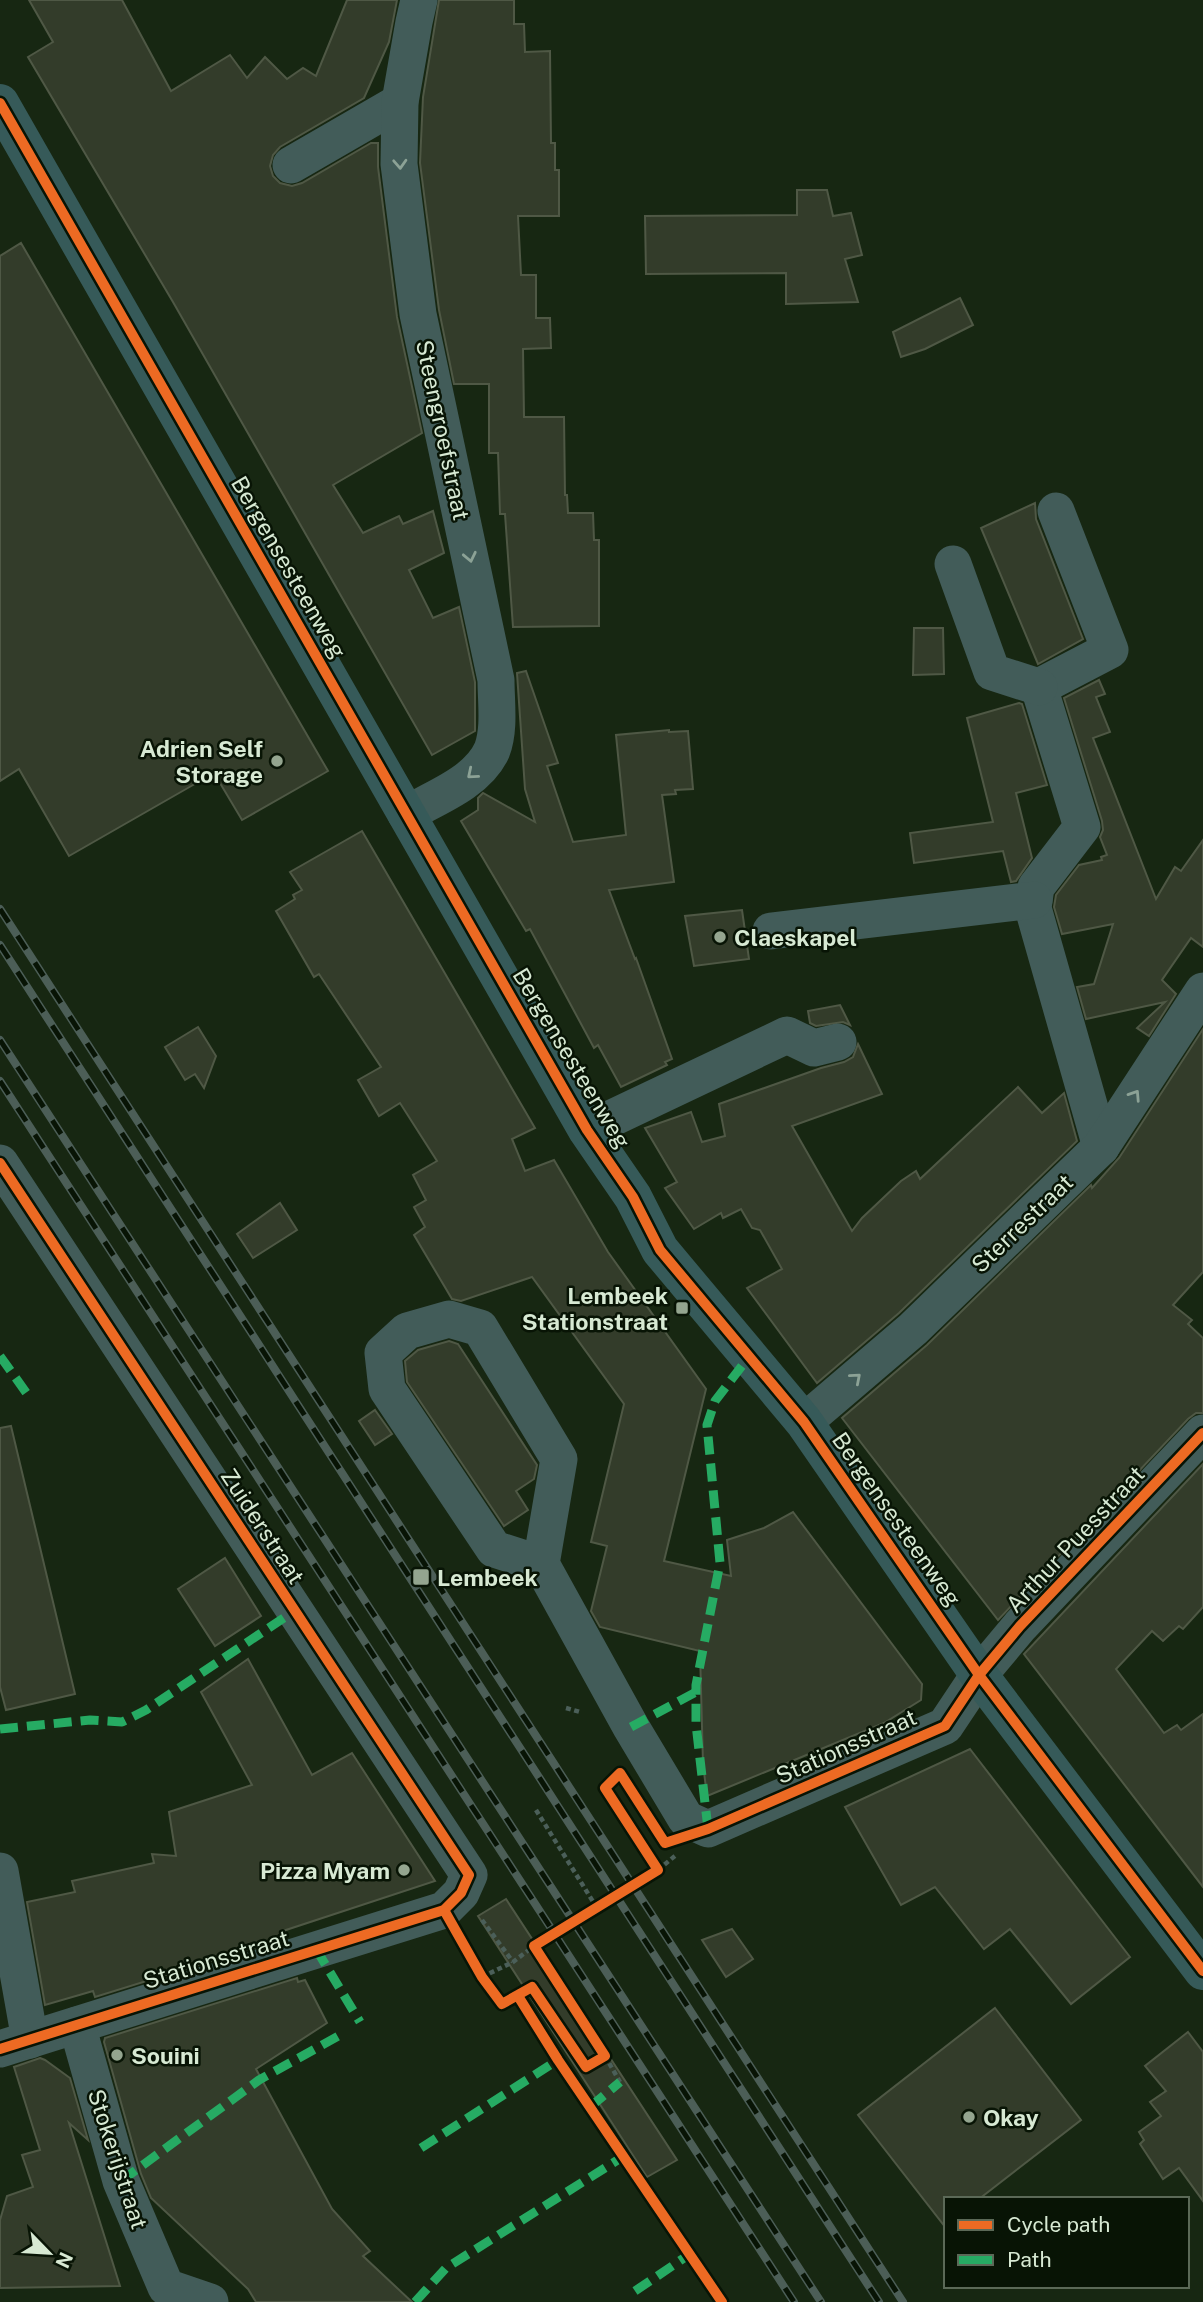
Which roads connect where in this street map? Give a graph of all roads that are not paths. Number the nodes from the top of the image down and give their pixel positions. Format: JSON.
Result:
{"nodes":[{"id":1,"x":419,"y":0,"type":"edge"},
{"id":2,"x":400,"y":102,"type":"junction"},
{"id":3,"x":0,"y":103,"type":"edge"},
{"id":4,"x":291,"y":165,"type":"dead end"},
{"id":5,"x":1056,"y":511,"type":"dead end"},
{"id":6,"x":953,"y":564,"type":"dead end"},
{"id":7,"x":1039,"y":687,"type":"junction"},
{"id":8,"x":406,"y":814,"type":"junction"},
{"id":9,"x":1034,"y":900,"type":"junction"},
{"id":10,"x":771,"y":931,"type":"dead end"},
{"id":11,"x":1203,"y":991,"type":"edge"},
{"id":12,"x":838,"y":1042,"type":"dead end"},
{"id":13,"x":587,"y":1130,"type":"junction"},
{"id":14,"x":1101,"y":1147,"type":"junction"},
{"id":15,"x":0,"y":1163,"type":"edge"},
{"id":16,"x":804,"y":1422,"type":"junction"},
{"id":17,"x":1203,"y":1433,"type":"edge"},
{"id":18,"x":541,"y":1564,"type":"junction"},
{"id":19,"x":979,"y":1675,"type":"junction"},
{"id":20,"x":0,"y":1871,"type":"edge"},
{"id":21,"x":453,"y":1901,"type":"joint"},
{"id":22,"x":1203,"y":1970,"type":"edge"},
{"id":23,"x":77,"y":2025,"type":"junction"},
{"id":24,"x":15,"y":2045,"type":"edge"},
{"id":25,"x":154,"y":2294,"type":"edge"},
{"id":26,"x":210,"y":2302,"type":"edge"}],
"edges":[{"from":1,"to":2,"type":"street","name":"Steengroefstraat"},
{"from":2,"to":4,"type":"street"},
{"from":2,"to":8,"type":"street","name":"Steengroefstraat","one_way":true},
{"from":3,"to":8,"type":"main road","name":"Bergensesteenweg"},
{"from":5,"to":7,"type":"street"},
{"from":6,"to":7,"type":"street"},
{"from":7,"to":9,"type":"street"},
{"from":8,"to":13,"type":"main road","name":"Bergensesteenweg"},
{"from":9,"to":10,"type":"street"},
{"from":9,"to":14,"type":"street"},
{"from":14,"to":11,"type":"street","name":"Sterrestraat","one_way":true},
{"from":12,"to":13,"type":"street"},
{"from":13,"to":16,"type":"main road","name":"Bergensesteenweg"},
{"from":16,"to":14,"type":"street","name":"Sterrestraat","one_way":true},
{"from":15,"to":21,"type":"street","name":"Zuiderstraat"},
{"from":16,"to":19,"type":"main road","name":"Bergensesteenweg"},
{"from":17,"to":19,"type":"street","name":"Arthur Puesstraat"},
{"from":18,"to":18,"type":"street"},
{"from":18,"to":19,"type":"street","name":"Stationsstraat"},
{"from":19,"to":22,"type":"main road","name":"Bergensesteenweg"},
{"from":20,"to":24,"type":"street"},
{"from":21,"to":23,"type":"street","name":"Stationsstraat"},
{"from":23,"to":24,"type":"street","name":"Stationsstraat"},
{"from":23,"to":25,"type":"street","name":"Stokerijstraat"},
{"from":25,"to":26,"type":"street","name":"Stokerijstraat"}]}
